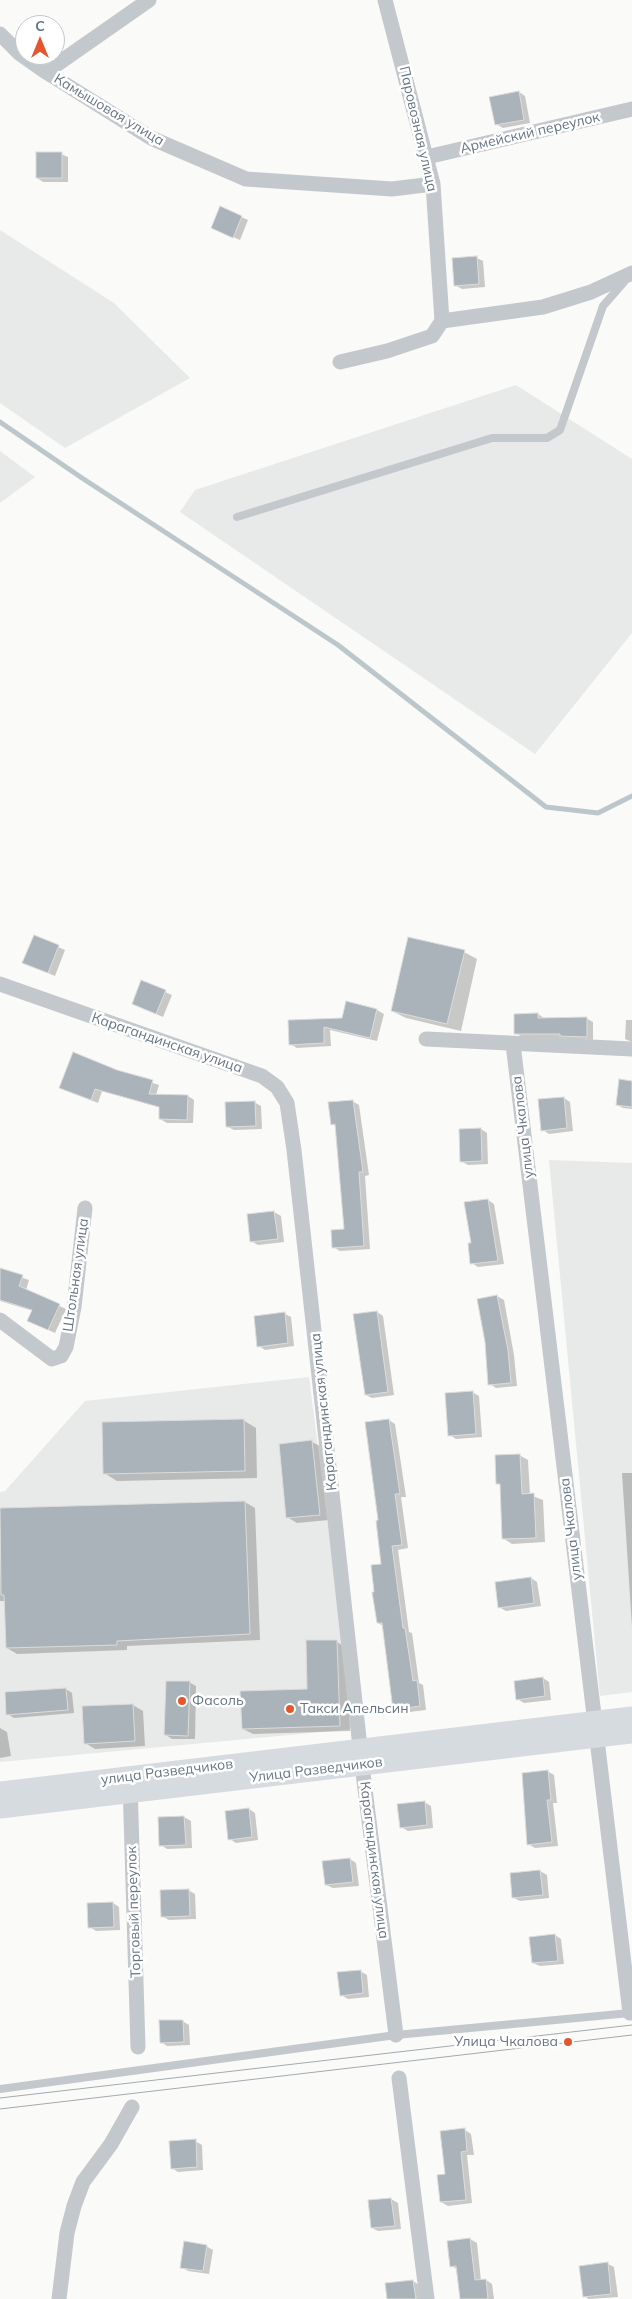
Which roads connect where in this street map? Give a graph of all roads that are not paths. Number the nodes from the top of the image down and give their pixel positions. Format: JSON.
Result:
{"nodes":[{"id":1,"x":149,"y":0,"type":"edge"},
{"id":2,"x":386,"y":0,"type":"edge"},
{"id":3,"x":0,"y":34,"type":"edge"},
{"id":4,"x":46,"y":72,"type":"junction"},
{"id":5,"x":632,"y":109,"type":"edge"},
{"id":6,"x":427,"y":157,"type":"junction"},
{"id":7,"x":433,"y":184,"type":"junction"},
{"id":8,"x":632,"y":275,"type":"edge"},
{"id":9,"x":442,"y":321,"type":"junction"},
{"id":10,"x":340,"y":362,"type":"dead end"},
{"id":11,"x":237,"y":517,"type":"dead end"},
{"id":12,"x":0,"y":984,"type":"edge"},
{"id":13,"x":426,"y":1039,"type":"dead end"},
{"id":14,"x":513,"y":1044,"type":"junction"},
{"id":15,"x":632,"y":1049,"type":"edge"},
{"id":16,"x":85,"y":1208,"type":"dead end"},
{"id":17,"x":0,"y":1320,"type":"edge"},
{"id":18,"x":632,"y":1717,"type":"edge"},
{"id":19,"x":595,"y":1729,"type":"junction"},
{"id":20,"x":632,"y":1733,"type":"edge"},
{"id":21,"x":362,"y":1757,"type":"junction"},
{"id":22,"x":130,"y":1784,"type":"junction"},
{"id":23,"x":0,"y":1792,"type":"edge"},
{"id":24,"x":0,"y":1808,"type":"edge"},
{"id":25,"x":630,"y":2013,"type":"joint"},
{"id":26,"x":396,"y":2035,"type":"junction"},
{"id":27,"x":138,"y":2047,"type":"dead end"},
{"id":28,"x":400,"y":2078,"type":"dead end"},
{"id":29,"x":0,"y":2089,"type":"edge"},
{"id":30,"x":132,"y":2107,"type":"dead end"},
{"id":31,"x":59,"y":2299,"type":"edge"},
{"id":32,"x":427,"y":2299,"type":"edge"}],
"edges":[{"from":1,"to":4,"type":"street"},
{"from":2,"to":6,"type":"street","name":"Паровозная улица"},
{"from":3,"to":4,"type":"street","name":"Камышовая улица"},
{"from":4,"to":7,"type":"street","name":"Камышовая улица"},
{"from":5,"to":6,"type":"street","name":"Армейский переулок"},
{"from":6,"to":7,"type":"street","name":"Паровозная улица"},
{"from":7,"to":9,"type":"street","name":"Паровозная улица"},
{"from":8,"to":9,"type":"street"},
{"from":8,"to":11,"type":"lane"},
{"from":9,"to":10,"type":"street"},
{"from":12,"to":21,"type":"street","name":"Карагандинская улица"},
{"from":13,"to":14,"type":"street"},
{"from":14,"to":15,"type":"street"},
{"from":14,"to":19,"type":"street","name":"улица Чкалова"},
{"from":16,"to":17,"type":"street","name":"Штольная улица"},
{"from":18,"to":19,"type":"main road","name":"улица Разведчиков"},
{"from":19,"to":20,"type":"main road"},
{"from":19,"to":21,"type":"main road","name":"улица Разведчиков"},
{"from":19,"to":25,"type":"street","name":"улица Чкалова"},
{"from":21,"to":22,"type":"main road","name":"улица Разведчиков"},
{"from":21,"to":26,"type":"street","name":"Карагандинская улица"},
{"from":22,"to":23,"type":"main road","name":"улица Разведчиков"},
{"from":22,"to":24,"type":"main road","name":"Улица Разведчиков"},
{"from":22,"to":27,"type":"street","name":"Торговый переулок"},
{"from":25,"to":26,"type":"lane"},
{"from":26,"to":29,"type":"lane"},
{"from":28,"to":32,"type":"street"},
{"from":30,"to":31,"type":"street"}]}
